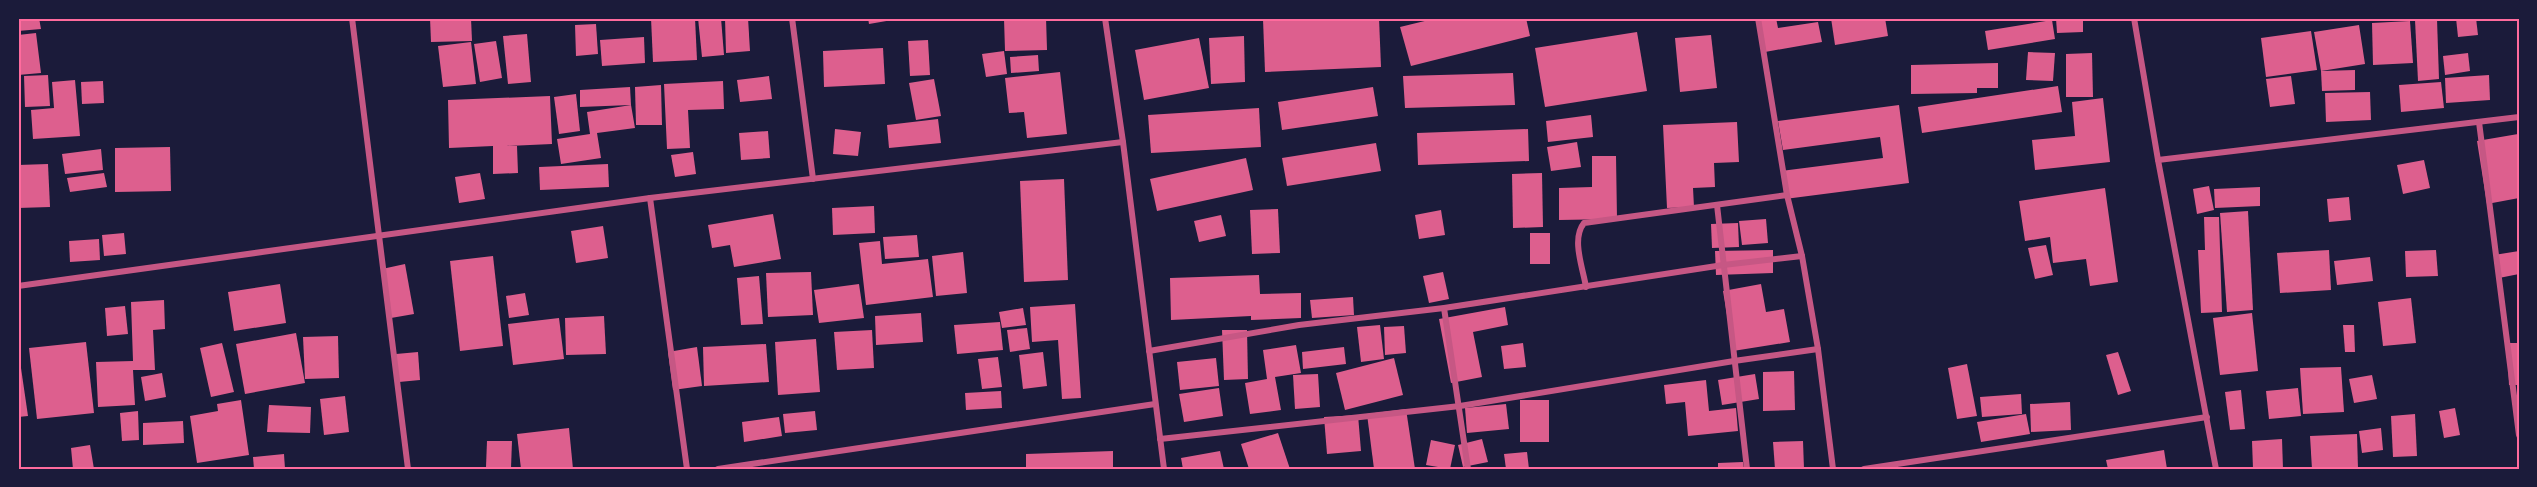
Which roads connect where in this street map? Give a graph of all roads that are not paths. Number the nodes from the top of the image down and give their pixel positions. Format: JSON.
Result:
{"nodes":[{"id":1,"x":352,"y":18,"type":"edge"},
{"id":2,"x":792,"y":18,"type":"edge"},
{"id":3,"x":1105,"y":18,"type":"edge"},
{"id":4,"x":1758,"y":18,"type":"edge"},
{"id":5,"x":2134,"y":18,"type":"edge"},
{"id":6,"x":2519,"y":117,"type":"edge"},
{"id":7,"x":2479,"y":122,"type":"junction"},
{"id":8,"x":1123,"y":141,"type":"junction"},
{"id":9,"x":2157,"y":160,"type":"junction"},
{"id":10,"x":813,"y":179,"type":"junction"},
{"id":11,"x":1787,"y":195,"type":"junction"},
{"id":12,"x":650,"y":198,"type":"junction"},
{"id":13,"x":1717,"y":205,"type":"junction"},
{"id":14,"x":379,"y":236,"type":"junction"},
{"id":15,"x":1802,"y":256,"type":"junction"},
{"id":16,"x":1724,"y":265,"type":"junction"},
{"id":17,"x":18,"y":286,"type":"edge"},
{"id":18,"x":1586,"y":287,"type":"junction"},
{"id":19,"x":1444,"y":308,"type":"junction"},
{"id":20,"x":1818,"y":349,"type":"junction"},
{"id":21,"x":1149,"y":351,"type":"junction"},
{"id":22,"x":1734,"y":361,"type":"junction"},
{"id":23,"x":1155,"y":404,"type":"junction"},
{"id":24,"x":1460,"y":406,"type":"junction"},
{"id":25,"x":2207,"y":417,"type":"junction"},
{"id":26,"x":2519,"y":435,"type":"edge"},
{"id":27,"x":1160,"y":440,"type":"junction"},
{"id":28,"x":408,"y":469,"type":"edge"},
{"id":29,"x":687,"y":469,"type":"edge"},
{"id":30,"x":718,"y":469,"type":"edge"},
{"id":31,"x":1164,"y":469,"type":"edge"},
{"id":32,"x":1468,"y":469,"type":"edge"},
{"id":33,"x":1747,"y":469,"type":"edge"},
{"id":34,"x":1833,"y":469,"type":"edge"},
{"id":35,"x":1864,"y":469,"type":"edge"},
{"id":36,"x":2216,"y":469,"type":"edge"}],
"edges":[{"from":1,"to":14,"type":"street"},
{"from":2,"to":10,"type":"street"},
{"from":3,"to":8,"type":"street"},
{"from":4,"to":11,"type":"street"},
{"from":5,"to":9,"type":"street"},
{"from":6,"to":7,"type":"street"},
{"from":7,"to":9,"type":"street"},
{"from":7,"to":26,"type":"street"},
{"from":8,"to":10,"type":"street"},
{"from":8,"to":21,"type":"street"},
{"from":9,"to":25,"type":"street"},
{"from":10,"to":12,"type":"street"},
{"from":11,"to":13,"type":"street"},
{"from":11,"to":15,"type":"street"},
{"from":12,"to":14,"type":"street"},
{"from":12,"to":29,"type":"street"},
{"from":13,"to":16,"type":"street"},
{"from":13,"to":18,"type":"street"},
{"from":14,"to":17,"type":"street"},
{"from":14,"to":28,"type":"street"},
{"from":15,"to":16,"type":"street"},
{"from":15,"to":20,"type":"street"},
{"from":16,"to":18,"type":"street"},
{"from":16,"to":22,"type":"street"},
{"from":18,"to":19,"type":"street"},
{"from":19,"to":21,"type":"street"},
{"from":19,"to":24,"type":"street"},
{"from":20,"to":22,"type":"street"},
{"from":20,"to":34,"type":"street"},
{"from":21,"to":23,"type":"street"},
{"from":22,"to":24,"type":"street"},
{"from":22,"to":33,"type":"street"},
{"from":23,"to":27,"type":"street"},
{"from":23,"to":30,"type":"street"},
{"from":24,"to":27,"type":"street"},
{"from":24,"to":32,"type":"street"},
{"from":25,"to":35,"type":"street"},
{"from":25,"to":36,"type":"street"},
{"from":27,"to":31,"type":"street"}]}
